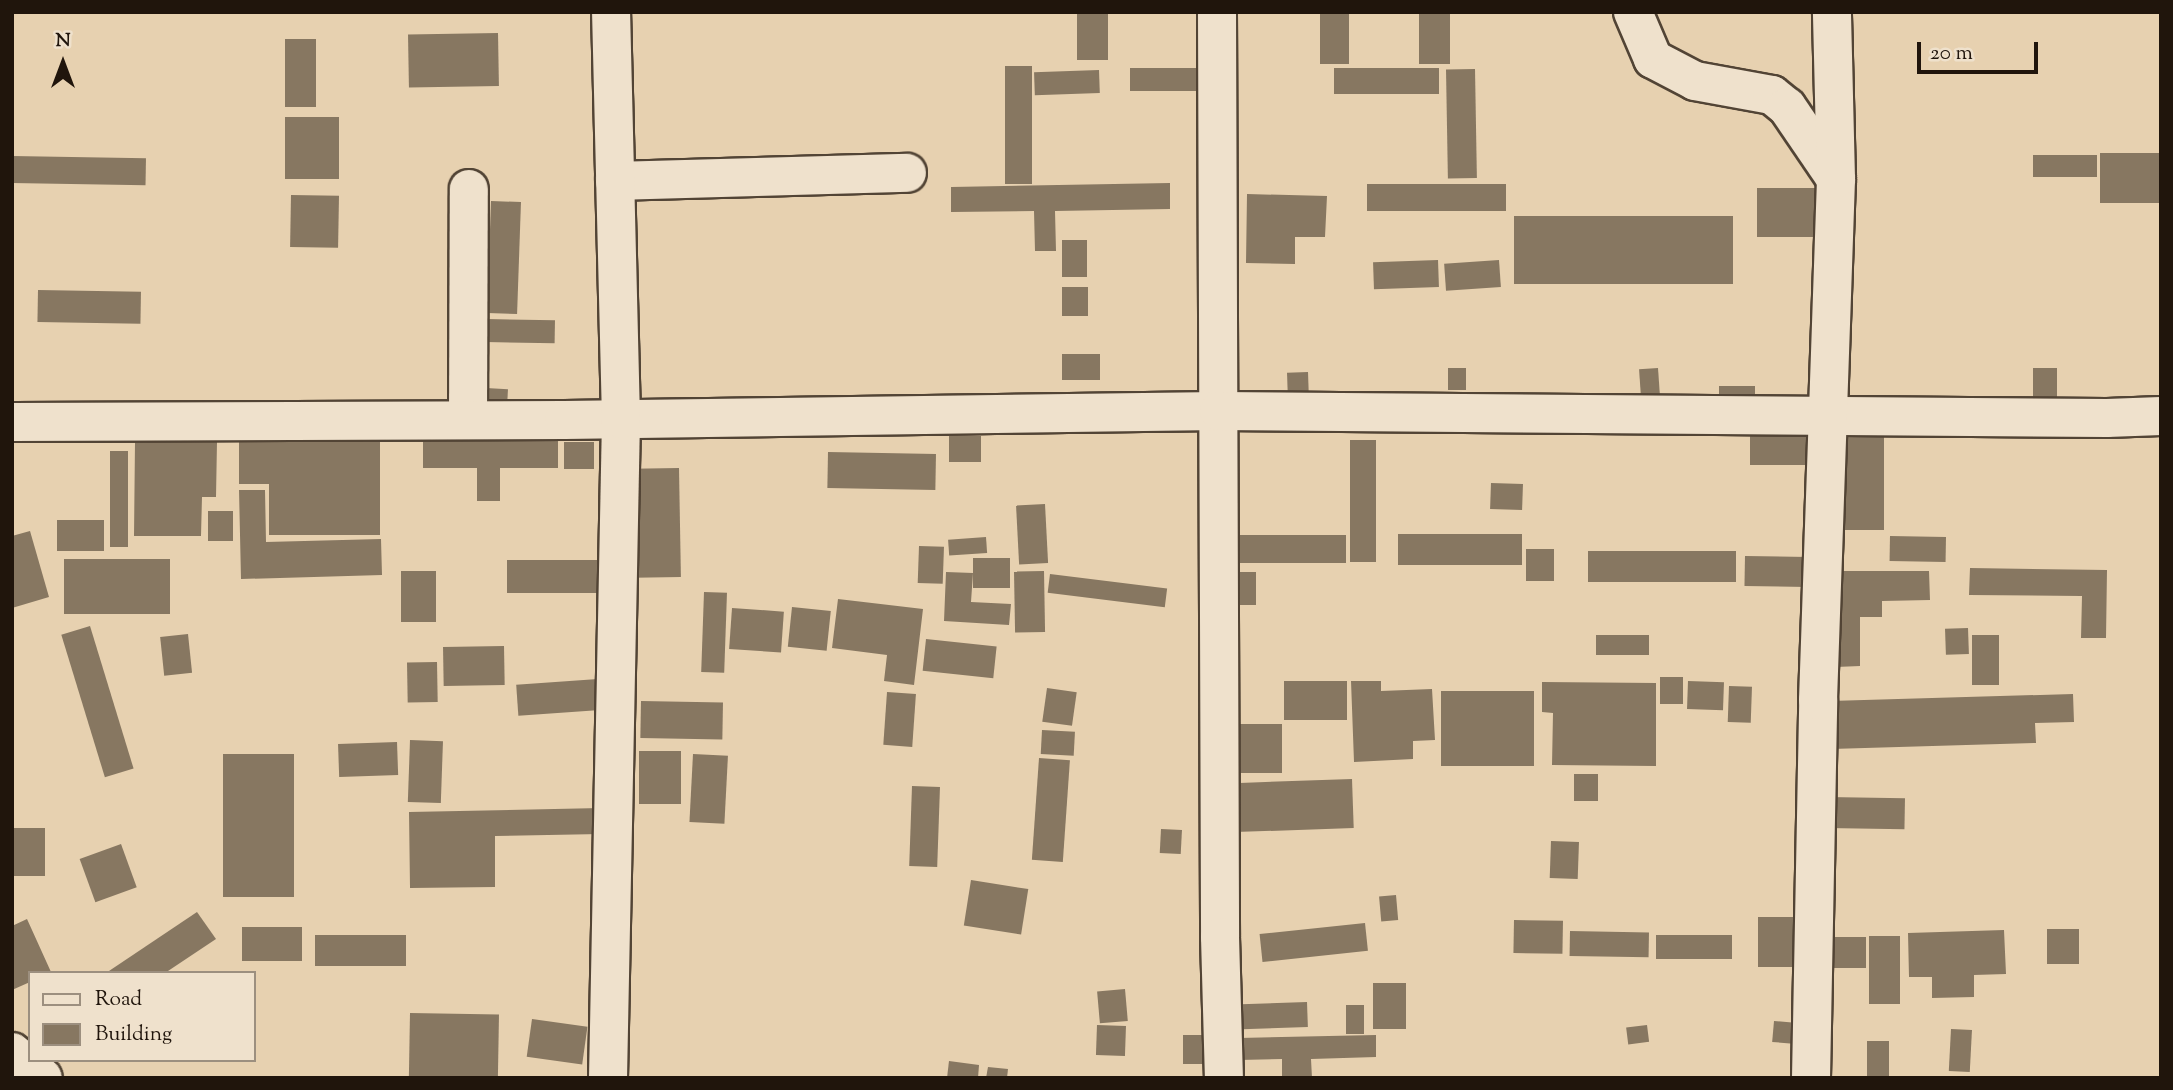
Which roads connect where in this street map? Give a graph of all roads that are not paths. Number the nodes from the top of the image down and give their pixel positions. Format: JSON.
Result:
{"nodes":[{"id":1,"x":611,"y":12,"type":"edge"},
{"id":2,"x":1217,"y":12,"type":"edge"},
{"id":3,"x":1633,"y":12,"type":"edge"},
{"id":4,"x":1832,"y":12,"type":"edge"},
{"id":5,"x":907,"y":173,"type":"dead end"},
{"id":6,"x":1836,"y":179,"type":"junction"},
{"id":7,"x":615,"y":181,"type":"junction"},
{"id":8,"x":469,"y":189,"type":"dead end"},
{"id":9,"x":1219,"y":411,"type":"junction"},
{"id":10,"x":1828,"y":416,"type":"junction"},
{"id":11,"x":2161,"y":416,"type":"edge"},
{"id":12,"x":621,"y":419,"type":"junction"},
{"id":13,"x":468,"y":420,"type":"junction"},
{"id":14,"x":12,"y":422,"type":"edge"},
{"id":15,"x":12,"y":1052,"type":"edge"},
{"id":16,"x":43,"y":1078,"type":"edge"},
{"id":17,"x":608,"y":1078,"type":"edge"},
{"id":18,"x":1224,"y":1078,"type":"edge"},
{"id":19,"x":1811,"y":1078,"type":"edge"}],
"edges":[{"from":1,"to":7,"type":"street"},
{"from":2,"to":9,"type":"street"},
{"from":3,"to":6,"type":"street"},
{"from":4,"to":6,"type":"street"},
{"from":5,"to":7,"type":"street"},
{"from":6,"to":10,"type":"street"},
{"from":7,"to":12,"type":"street"},
{"from":8,"to":13,"type":"street"},
{"from":9,"to":10,"type":"street"},
{"from":9,"to":12,"type":"street"},
{"from":9,"to":18,"type":"street"},
{"from":10,"to":11,"type":"street"},
{"from":10,"to":19,"type":"street"},
{"from":12,"to":13,"type":"street"},
{"from":12,"to":17,"type":"street"},
{"from":13,"to":14,"type":"street"},
{"from":15,"to":16,"type":"street"}]}
